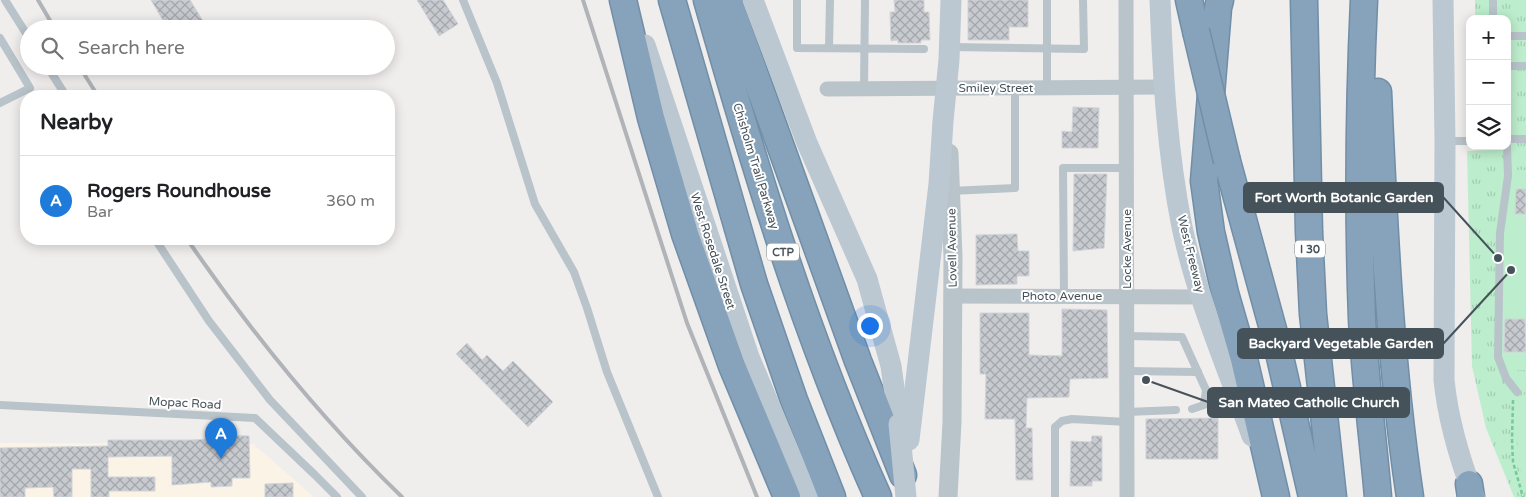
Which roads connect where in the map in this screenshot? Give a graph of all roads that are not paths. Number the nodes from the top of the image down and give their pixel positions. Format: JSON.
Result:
{"nodes":[{"id":1,"x":5,"y":0,"type":"edge"},
{"id":2,"x":463,"y":0,"type":"edge"},
{"id":3,"x":623,"y":0,"type":"edge"},
{"id":4,"x":630,"y":0,"type":"edge"},
{"id":5,"x":672,"y":0,"type":"edge"},
{"id":6,"x":707,"y":0,"type":"edge"},
{"id":7,"x":728,"y":0,"type":"edge"},
{"id":8,"x":753,"y":0,"type":"edge"},
{"id":9,"x":797,"y":0,"type":"edge"},
{"id":10,"x":830,"y":0,"type":"edge"},
{"id":11,"x":865,"y":0,"type":"edge"},
{"id":12,"x":951,"y":0,"type":"edge"},
{"id":13,"x":1047,"y":0,"type":"edge"},
{"id":14,"x":1083,"y":0,"type":"edge"},
{"id":15,"x":1126,"y":0,"type":"edge"},
{"id":16,"x":1160,"y":0,"type":"edge"},
{"id":17,"x":1189,"y":0,"type":"edge"},
{"id":18,"x":1220,"y":0,"type":"edge"},
{"id":19,"x":1304,"y":0,"type":"edge"},
{"id":20,"x":1364,"y":0,"type":"edge"},
{"id":21,"x":1443,"y":0,"type":"edge"},
{"id":22,"x":1493,"y":0,"type":"edge"},
{"id":23,"x":1493,"y":15,"type":"edge"},
{"id":24,"x":20,"y":24,"type":"edge"},
{"id":25,"x":1511,"y":36,"type":"edge"},
{"id":26,"x":1526,"y":36,"type":"edge"},
{"id":27,"x":0,"y":38,"type":"edge"},
{"id":28,"x":950,"y":47,"type":"junction"},
{"id":29,"x":829,"y":48,"type":"junction"},
{"id":30,"x":864,"y":49,"type":"junction"},
{"id":31,"x":924,"y":49,"type":"dead end"},
{"id":32,"x":1048,"y":50,"type":"junction"},
{"id":33,"x":1361,"y":63,"type":"junction"},
{"id":34,"x":1511,"y":66,"type":"edge"},
{"id":35,"x":1526,"y":66,"type":"edge"},
{"id":36,"x":20,"y":71,"type":"edge"},
{"id":37,"x":22,"y":75,"type":"edge"},
{"id":38,"x":53,"y":75,"type":"edge"},
{"id":39,"x":1126,"y":87,"type":"junction"},
{"id":40,"x":1164,"y":87,"type":"junction"},
{"id":41,"x":947,"y":88,"type":"junction"},
{"id":42,"x":1015,"y":88,"type":"junction"},
{"id":43,"x":1048,"y":88,"type":"junction"},
{"id":44,"x":827,"y":89,"type":"dead end"},
{"id":45,"x":864,"y":89,"type":"junction"},
{"id":46,"x":26,"y":90,"type":"edge"},
{"id":47,"x":62,"y":90,"type":"edge"},
{"id":48,"x":20,"y":93,"type":"edge"},
{"id":49,"x":0,"y":103,"type":"edge"},
{"id":50,"x":1526,"y":138,"type":"edge"},
{"id":51,"x":1511,"y":139,"type":"edge"},
{"id":52,"x":1466,"y":140,"type":"edge"},
{"id":53,"x":1445,"y":141,"type":"junction"},
{"id":54,"x":1507,"y":150,"type":"edge"},
{"id":55,"x":1127,"y":168,"type":"junction"},
{"id":56,"x":950,"y":191,"type":"junction"},
{"id":57,"x":159,"y":245,"type":"edge"},
{"id":58,"x":952,"y":296,"type":"junction"},
{"id":59,"x":1064,"y":296,"type":"junction"},
{"id":60,"x":1127,"y":297,"type":"junction"},
{"id":61,"x":1202,"y":297,"type":"junction"},
{"id":62,"x":1127,"y":336,"type":"junction"},
{"id":63,"x":1127,"y":371,"type":"junction"},
{"id":64,"x":1198,"y":372,"type":"junction"},
{"id":65,"x":1518,"y":392,"type":"road end"},
{"id":66,"x":0,"y":405,"type":"edge"},
{"id":67,"x":1192,"y":409,"type":"dead end"},
{"id":68,"x":1176,"y":410,"type":"dead end"},
{"id":69,"x":1127,"y":417,"type":"junction"},
{"id":70,"x":1472,"y":493,"type":"edge"},
{"id":71,"x":336,"y":497,"type":"edge"},
{"id":72,"x":362,"y":497,"type":"edge"},
{"id":73,"x":658,"y":497,"type":"edge"},
{"id":74,"x":787,"y":497,"type":"edge"},
{"id":75,"x":808,"y":497,"type":"edge"},
{"id":76,"x":832,"y":497,"type":"edge"},
{"id":77,"x":878,"y":497,"type":"edge"},
{"id":78,"x":906,"y":497,"type":"edge"},
{"id":79,"x":912,"y":497,"type":"edge"},
{"id":80,"x":948,"y":497,"type":"edge"},
{"id":81,"x":1055,"y":497,"type":"edge"},
{"id":82,"x":1127,"y":497,"type":"edge"},
{"id":83,"x":1275,"y":497,"type":"edge"},
{"id":84,"x":1312,"y":497,"type":"edge"},
{"id":85,"x":1333,"y":497,"type":"edge"},
{"id":86,"x":1378,"y":497,"type":"edge"},
{"id":87,"x":1410,"y":497,"type":"edge"}],
"edges":[{"from":1,"to":24,"type":"lane"},
{"from":2,"to":73,"type":"lane"},
{"from":3,"to":74,"type":"highway"},
{"from":4,"to":75,"type":"main road","name":"West Rosedale Street"},
{"from":5,"to":76,"type":"highway","number":"CTP"},
{"from":6,"to":77,"type":"highway","name":"Chisholm Trail Parkway","number":"CTP"},
{"from":7,"to":79,"type":"highway"},
{"from":8,"to":78,"type":"main road","bridge":true},
{"from":9,"to":29,"type":"lane"},
{"from":10,"to":29,"type":"lane"},
{"from":11,"to":30,"type":"lane"},
{"from":12,"to":28,"type":"main road","name":"Lovell Avenue"},
{"from":13,"to":32,"type":"lane"},
{"from":14,"to":32,"type":"lane"},
{"from":15,"to":39,"type":"street","name":"Locke Avenue"},
{"from":16,"to":40,"type":"main road","name":"West Freeway"},
{"from":17,"to":84,"type":"highway","bridge":true},
{"from":18,"to":83,"type":"highway"},
{"from":19,"to":85,"type":"highway","number":"I 30"},
{"from":20,"to":33,"type":"highway"},
{"from":21,"to":53,"type":"main road"},
{"from":22,"to":23,"type":"lane"},
{"from":25,"to":26,"type":"lane"},
{"from":27,"to":36,"type":"lane"},
{"from":28,"to":32,"type":"lane"},
{"from":28,"to":41,"type":"main road","name":"Lovell Avenue"},
{"from":29,"to":30,"type":"lane"},
{"from":30,"to":31,"type":"lane"},
{"from":30,"to":45,"type":"lane"},
{"from":32,"to":43,"type":"lane"},
{"from":33,"to":86,"type":"highway"},
{"from":33,"to":87,"type":"highway"},
{"from":34,"to":35,"type":"lane"},
{"from":37,"to":46,"type":"lane"},
{"from":38,"to":47,"type":"lane"},
{"from":39,"to":40,"type":"street","name":"Smiley Street"},
{"from":39,"to":43,"type":"street","name":"Smiley Street"},
{"from":39,"to":55,"type":"street","name":"Locke Avenue"},
{"from":40,"to":61,"type":"main road","name":"West Freeway"},
{"from":41,"to":42,"type":"street","name":"Smiley Street"},
{"from":41,"to":45,"type":"street","name":"Smiley Street"},
{"from":41,"to":56,"type":"street","name":"Lovell Avenue"},
{"from":41,"to":78,"type":"main road","bridge":true},
{"from":42,"to":43,"type":"street","name":"Smiley Street"},
{"from":42,"to":56,"type":"lane"},
{"from":44,"to":45,"type":"street","name":"Smiley Street"},
{"from":48,"to":49,"type":"lane"},
{"from":50,"to":51,"type":"lane"},
{"from":52,"to":53,"type":"lane"},
{"from":53,"to":70,"type":"main road"},
{"from":54,"to":65,"type":"lane"},
{"from":55,"to":59,"type":"lane"},
{"from":55,"to":60,"type":"street","name":"Locke Avenue"},
{"from":56,"to":58,"type":"street","name":"Lovell Avenue"},
{"from":57,"to":72,"type":"lane"},
{"from":58,"to":59,"type":"street","name":"Photo Avenue"},
{"from":58,"to":80,"type":"street","name":"Lovell Avenue"},
{"from":59,"to":60,"type":"street","name":"Photo Avenue"},
{"from":60,"to":61,"type":"street","name":"Photo Avenue"},
{"from":60,"to":62,"type":"street","name":"Locke Avenue"},
{"from":61,"to":83,"type":"main road","name":"West Freeway"},
{"from":62,"to":63,"type":"street","name":"Locke Avenue"},
{"from":62,"to":64,"type":"lane"},
{"from":63,"to":64,"type":"lane"},
{"from":63,"to":69,"type":"street","name":"Locke Avenue"},
{"from":64,"to":67,"type":"lane"},
{"from":66,"to":71,"type":"lane","name":"Mopac Road"},
{"from":68,"to":69,"type":"lane"},
{"from":69,"to":81,"type":"lane"},
{"from":69,"to":82,"type":"street","name":"Locke Avenue"}]}
